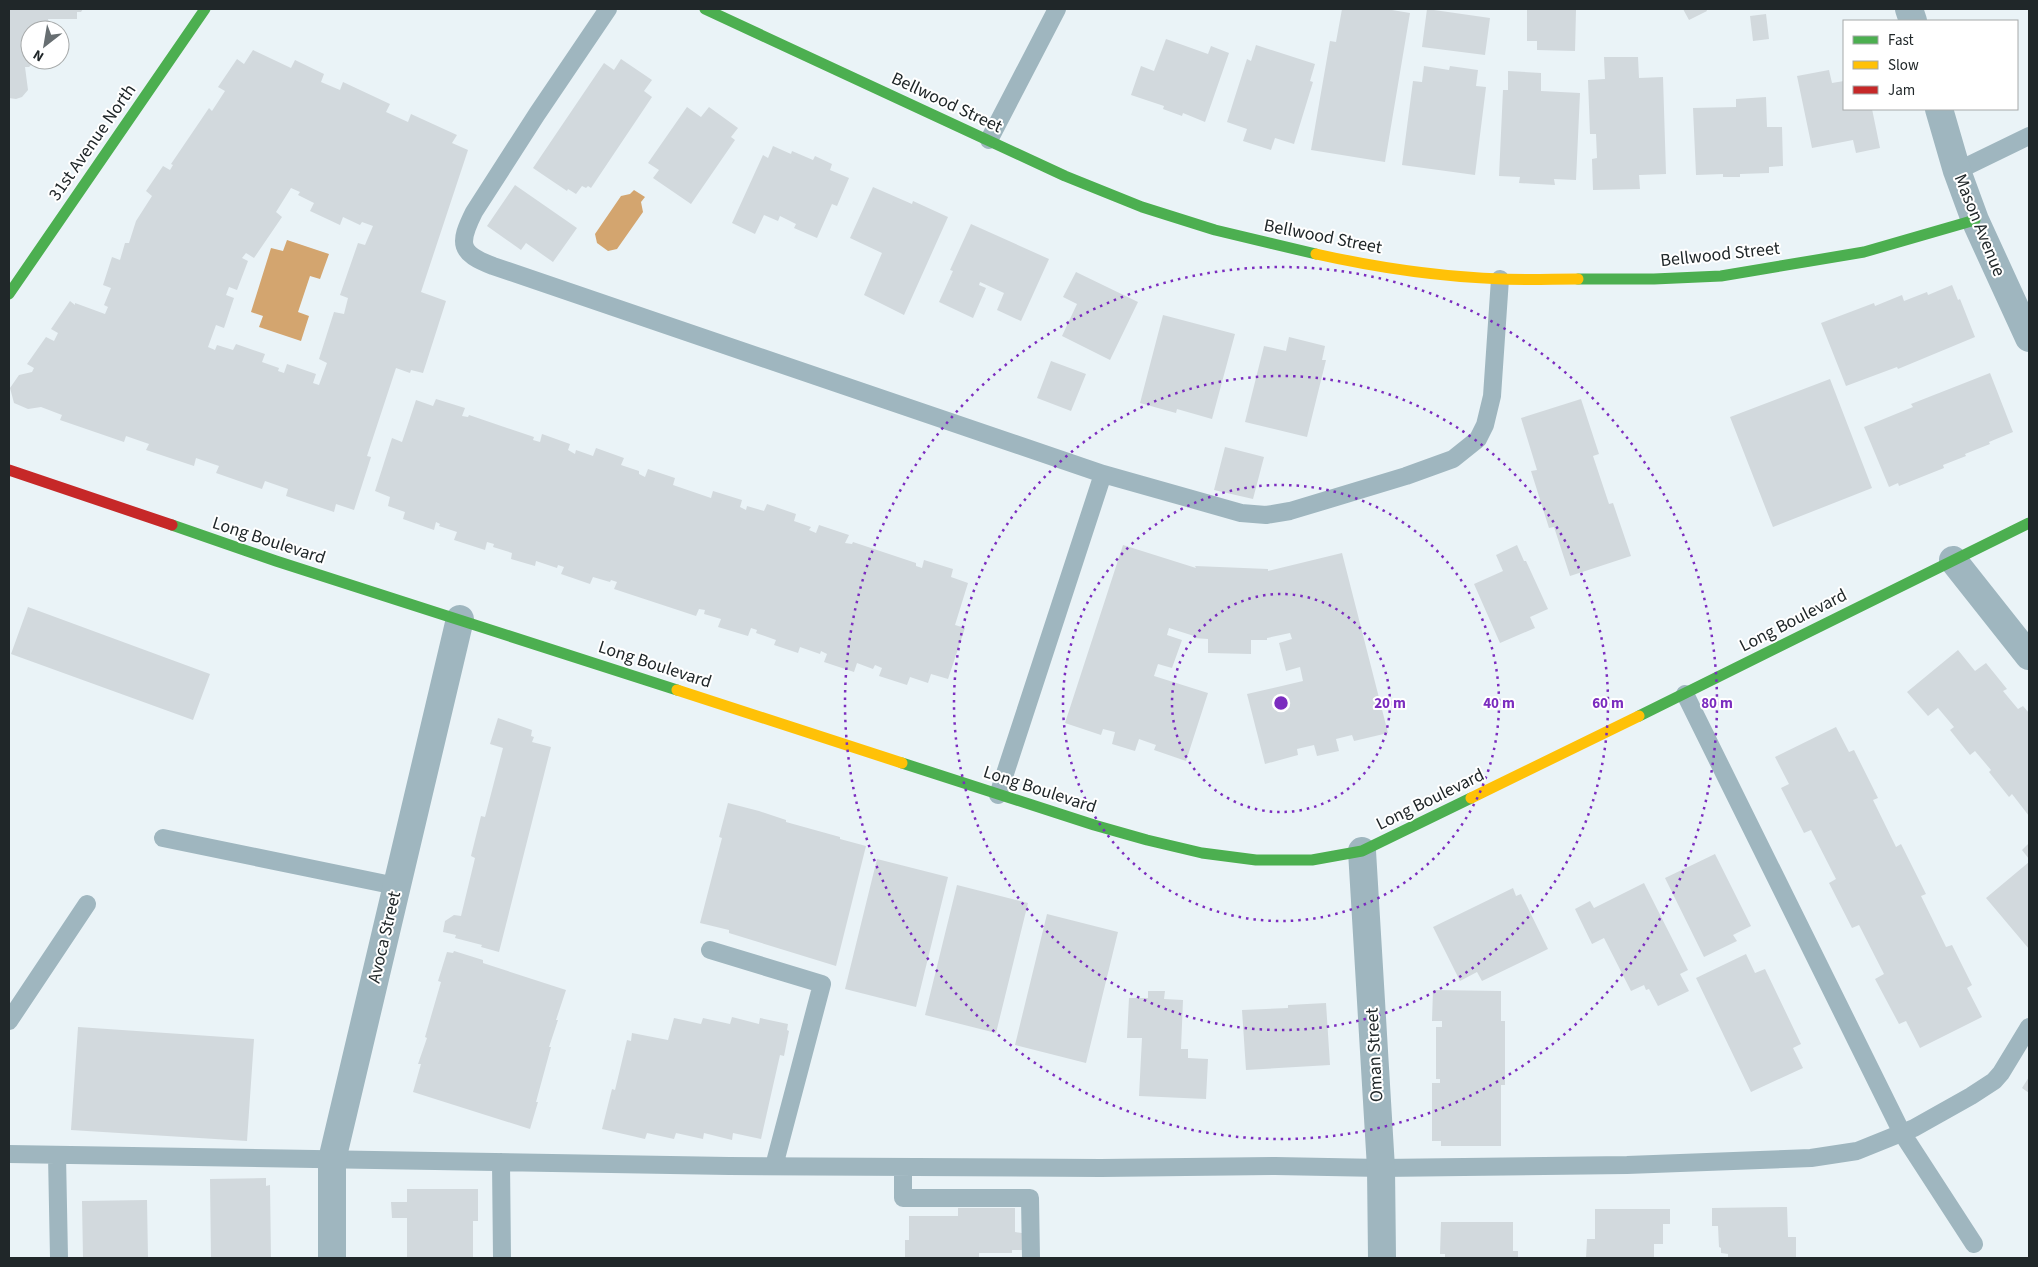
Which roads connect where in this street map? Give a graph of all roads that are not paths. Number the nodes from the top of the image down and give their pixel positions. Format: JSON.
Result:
{"nodes":[{"id":1,"x":205,"y":9,"type":"edge"},
{"id":2,"x":608,"y":9,"type":"edge"},
{"id":3,"x":705,"y":9,"type":"edge"},
{"id":4,"x":1057,"y":9,"type":"edge"},
{"id":5,"x":1939,"y":110,"type":"edge"},
{"id":6,"x":2029,"y":136,"type":"edge"},
{"id":7,"x":989,"y":140,"type":"junction"},
{"id":8,"x":1957,"y":171,"type":"junction"},
{"id":9,"x":1975,"y":220,"type":"junction"},
{"id":10,"x":1500,"y":279,"type":"junction"},
{"id":11,"x":9,"y":294,"type":"edge"},
{"id":12,"x":2029,"y":338,"type":"edge"},
{"id":13,"x":9,"y":470,"type":"edge"},
{"id":14,"x":1103,"y":474,"type":"junction"},
{"id":15,"x":2029,"y":523,"type":"edge"},
{"id":16,"x":1953,"y":560,"type":"junction"},
{"id":17,"x":460,"y":619,"type":"junction"},
{"id":18,"x":2029,"y":656,"type":"edge"},
{"id":19,"x":1685,"y":694,"type":"junction"},
{"id":20,"x":998,"y":795,"type":"junction"},
{"id":21,"x":163,"y":838,"type":"dead end"},
{"id":22,"x":1362,"y":851,"type":"junction"},
{"id":23,"x":396,"y":886,"type":"junction"},
{"id":24,"x":87,"y":904,"type":"dead end"},
{"id":25,"x":710,"y":950,"type":"dead end"},
{"id":26,"x":9,"y":1021,"type":"edge"},
{"id":27,"x":2029,"y":1027,"type":"edge"},
{"id":28,"x":1902,"y":1133,"type":"junction"},
{"id":29,"x":9,"y":1154,"type":"edge"},
{"id":30,"x":57,"y":1155,"type":"junction"},
{"id":31,"x":332,"y":1160,"type":"junction"},
{"id":32,"x":501,"y":1162,"type":"junction"},
{"id":33,"x":774,"y":1166,"type":"junction"},
{"id":34,"x":903,"y":1167,"type":"junction"},
{"id":35,"x":1381,"y":1168,"type":"junction"},
{"id":36,"x":1974,"y":1244,"type":"dead end"},
{"id":37,"x":59,"y":1258,"type":"edge"},
{"id":38,"x":332,"y":1258,"type":"edge"},
{"id":39,"x":502,"y":1258,"type":"edge"},
{"id":40,"x":1031,"y":1258,"type":"edge"},
{"id":41,"x":1382,"y":1258,"type":"edge"}],
"edges":[{"from":1,"to":11,"type":"street","name":"31st Avenue North"},
{"from":2,"to":14,"type":"lane"},
{"from":3,"to":7,"type":"street","name":"Bellwood Street"},
{"from":4,"to":7,"type":"lane"},
{"from":5,"to":8,"type":"street","name":"Mason Avenue"},
{"from":6,"to":8,"type":"lane"},
{"from":7,"to":10,"type":"street","name":"Bellwood Street"},
{"from":8,"to":9,"type":"street","name":"Mason Avenue"},
{"from":9,"to":10,"type":"street","name":"Bellwood Street"},
{"from":9,"to":12,"type":"street","name":"Mason Avenue"},
{"from":10,"to":14,"type":"lane"},
{"from":13,"to":17,"type":"street","name":"Long Boulevard"},
{"from":14,"to":20,"type":"lane"},
{"from":15,"to":16,"type":"street","name":"Long Boulevard"},
{"from":16,"to":18,"type":"street"},
{"from":16,"to":19,"type":"street","name":"Long Boulevard"},
{"from":17,"to":20,"type":"street","name":"Long Boulevard"},
{"from":17,"to":23,"type":"street","name":"Avoca Street"},
{"from":19,"to":22,"type":"street","name":"Long Boulevard"},
{"from":19,"to":28,"type":"lane"},
{"from":20,"to":22,"type":"street","name":"Long Boulevard"},
{"from":21,"to":23,"type":"lane"},
{"from":22,"to":35,"type":"street","name":"Oman Street"},
{"from":23,"to":31,"type":"street","name":"Avoca Street"},
{"from":24,"to":26,"type":"lane"},
{"from":25,"to":33,"type":"lane"},
{"from":27,"to":28,"type":"lane"},
{"from":28,"to":35,"type":"lane"},
{"from":28,"to":36,"type":"lane"},
{"from":29,"to":30,"type":"lane"},
{"from":30,"to":31,"type":"lane"},
{"from":30,"to":37,"type":"lane"},
{"from":31,"to":32,"type":"lane"},
{"from":31,"to":38,"type":"street","name":"Avoca Street"},
{"from":32,"to":33,"type":"lane"},
{"from":32,"to":39,"type":"lane"},
{"from":33,"to":34,"type":"lane"},
{"from":34,"to":35,"type":"lane"},
{"from":34,"to":40,"type":"lane"},
{"from":35,"to":41,"type":"street","name":"Oman Street"}]}
